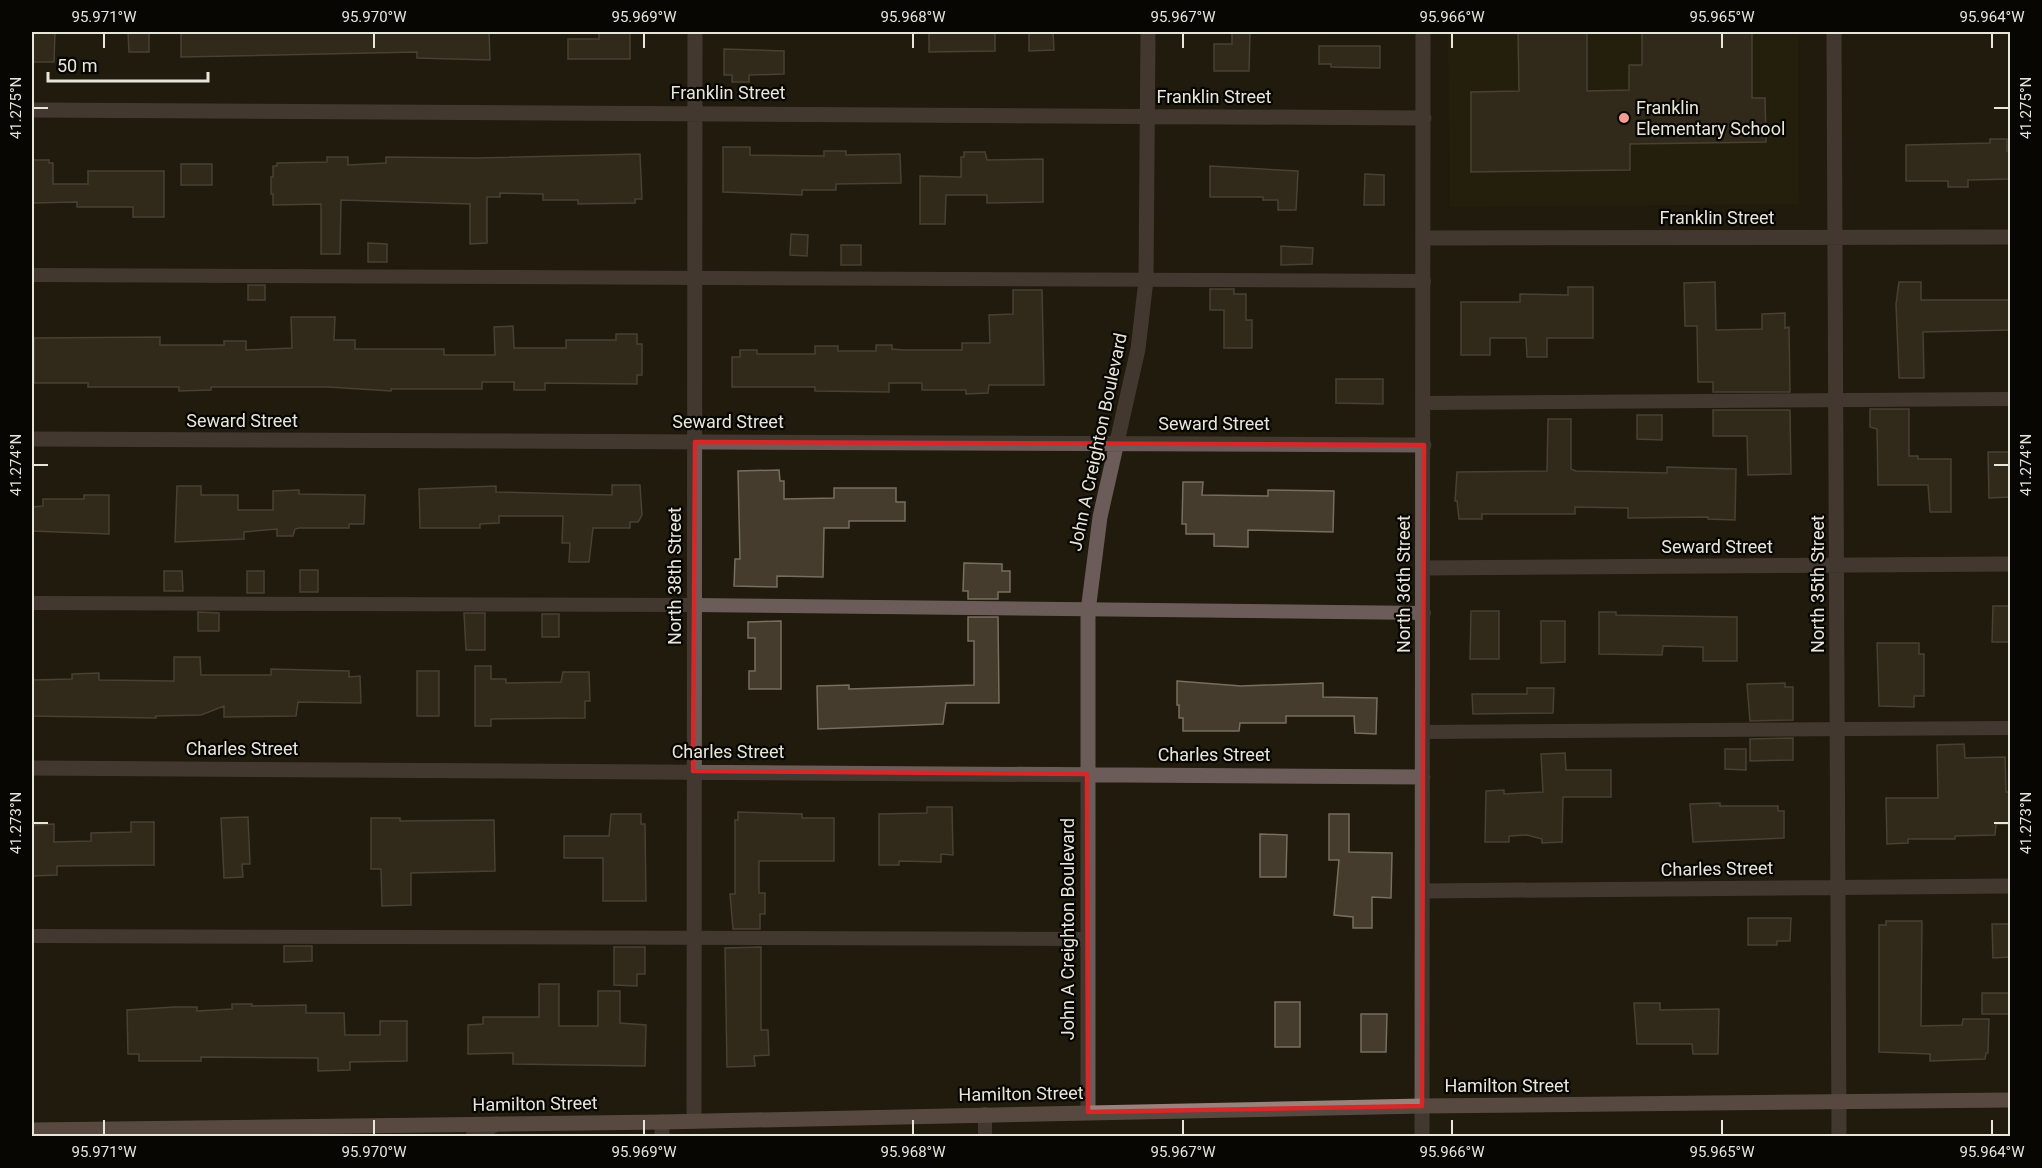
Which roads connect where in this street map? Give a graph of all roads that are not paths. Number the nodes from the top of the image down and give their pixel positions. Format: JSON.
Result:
{"nodes":[{"id":1,"x":696,"y":32,"type":"edge"},
{"id":2,"x":1148,"y":32,"type":"edge"},
{"id":3,"x":1423,"y":32,"type":"edge"},
{"id":4,"x":1834,"y":32,"type":"edge"},
{"id":5,"x":32,"y":110,"type":"edge"},
{"id":6,"x":696,"y":112,"type":"junction"},
{"id":7,"x":1148,"y":116,"type":"junction"},
{"id":8,"x":1424,"y":118,"type":"junction"},
{"id":9,"x":1836,"y":237,"type":"junction"},
{"id":10,"x":2010,"y":237,"type":"edge"},
{"id":11,"x":1424,"y":238,"type":"junction"},
{"id":12,"x":32,"y":275,"type":"edge"},
{"id":13,"x":695,"y":276,"type":"junction"},
{"id":14,"x":1146,"y":280,"type":"junction"},
{"id":15,"x":1424,"y":281,"type":"junction"},
{"id":16,"x":2010,"y":399,"type":"edge"},
{"id":17,"x":1836,"y":400,"type":"junction"},
{"id":18,"x":1424,"y":403,"type":"junction"},
{"id":19,"x":32,"y":439,"type":"edge"},
{"id":20,"x":694,"y":442,"type":"junction"},
{"id":21,"x":1116,"y":443,"type":"junction"},
{"id":22,"x":1424,"y":445,"type":"junction"},
{"id":23,"x":2010,"y":564,"type":"edge"},
{"id":24,"x":1838,"y":566,"type":"junction"},
{"id":25,"x":1424,"y":568,"type":"junction"},
{"id":26,"x":32,"y":603,"type":"edge"},
{"id":27,"x":694,"y":605,"type":"junction"},
{"id":28,"x":1088,"y":610,"type":"junction"},
{"id":29,"x":1424,"y":613,"type":"junction"},
{"id":30,"x":2010,"y":728,"type":"edge"},
{"id":31,"x":1838,"y":730,"type":"junction"},
{"id":32,"x":1423,"y":732,"type":"junction"},
{"id":33,"x":32,"y":768,"type":"edge"},
{"id":34,"x":693,"y":771,"type":"junction"},
{"id":35,"x":1087,"y":774,"type":"junction"},
{"id":36,"x":1423,"y":777,"type":"junction"},
{"id":37,"x":2010,"y":886,"type":"edge"},
{"id":38,"x":1839,"y":887,"type":"junction"},
{"id":39,"x":1423,"y":891,"type":"junction"},
{"id":40,"x":32,"y":936,"type":"edge"},
{"id":41,"x":694,"y":938,"type":"junction"},
{"id":42,"x":1087,"y":939,"type":"junction"},
{"id":43,"x":2010,"y":1100,"type":"edge"},
{"id":44,"x":1839,"y":1103,"type":"junction"},
{"id":45,"x":1422,"y":1106,"type":"junction"},
{"id":46,"x":1088,"y":1112,"type":"junction"},
{"id":47,"x":985,"y":1114,"type":"junction"},
{"id":48,"x":694,"y":1120,"type":"junction"},
{"id":49,"x":497,"y":1124,"type":"junction"},
{"id":50,"x":662,"y":1129,"type":"edge"},
{"id":51,"x":32,"y":1130,"type":"edge"},
{"id":52,"x":473,"y":1137,"type":"edge"},
{"id":53,"x":985,"y":1137,"type":"edge"},
{"id":54,"x":1422,"y":1137,"type":"edge"},
{"id":55,"x":1839,"y":1137,"type":"edge"}],
"edges":[{"from":1,"to":6,"type":"street","name":"North 38th Street"},
{"from":2,"to":7,"type":"street","name":"John A Creighton Boulevard"},
{"from":3,"to":8,"type":"street","name":"North 36th Street"},
{"from":4,"to":9,"type":"street","name":"North 35th Street"},
{"from":5,"to":6,"type":"street","name":"Franklin Street"},
{"from":6,"to":7,"type":"street","name":"Franklin Street"},
{"from":6,"to":13,"type":"street","name":"North 38th Street"},
{"from":7,"to":8,"type":"street","name":"Franklin Street"},
{"from":7,"to":14,"type":"street","name":"John A Creighton Boulevard"},
{"from":8,"to":11,"type":"street","name":"North 36th Street"},
{"from":9,"to":10,"type":"street","name":"Franklin Street"},
{"from":9,"to":11,"type":"street","name":"Franklin Street"},
{"from":9,"to":17,"type":"street","name":"North 35th Street"},
{"from":11,"to":15,"type":"street","name":"North 36th Street"},
{"from":12,"to":13,"type":"lane"},
{"from":13,"to":14,"type":"lane"},
{"from":13,"to":20,"type":"street","name":"North 38th Street"},
{"from":14,"to":15,"type":"lane"},
{"from":14,"to":21,"type":"street","name":"John A Creighton Boulevard"},
{"from":15,"to":18,"type":"street","name":"North 36th Street"},
{"from":16,"to":17,"type":"lane"},
{"from":17,"to":18,"type":"lane"},
{"from":17,"to":24,"type":"street","name":"North 35th Street"},
{"from":18,"to":22,"type":"street","name":"North 36th Street"},
{"from":19,"to":20,"type":"street","name":"Seward Street"},
{"from":20,"to":21,"type":"street","name":"Seward Street"},
{"from":20,"to":27,"type":"street","name":"North 38th Street"},
{"from":21,"to":22,"type":"street","name":"Seward Street"},
{"from":21,"to":28,"type":"street","name":"John A Creighton Boulevard"},
{"from":22,"to":25,"type":"street","name":"North 36th Street"},
{"from":23,"to":24,"type":"street","name":"Seward Street"},
{"from":24,"to":25,"type":"street","name":"Seward Street"},
{"from":24,"to":31,"type":"street","name":"North 35th Street"},
{"from":25,"to":29,"type":"street","name":"North 36th Street"},
{"from":26,"to":27,"type":"lane"},
{"from":27,"to":28,"type":"lane"},
{"from":27,"to":34,"type":"street","name":"North 38th Street"},
{"from":28,"to":29,"type":"lane"},
{"from":28,"to":35,"type":"street","name":"John A Creighton Boulevard"},
{"from":29,"to":32,"type":"street","name":"North 36th Street"},
{"from":30,"to":31,"type":"lane"},
{"from":31,"to":32,"type":"lane"},
{"from":31,"to":38,"type":"street","name":"North 35th Street"},
{"from":32,"to":36,"type":"street","name":"North 36th Street"},
{"from":33,"to":34,"type":"street","name":"Charles Street"},
{"from":34,"to":35,"type":"street","name":"Charles Street"},
{"from":34,"to":41,"type":"street","name":"North 38th Street"},
{"from":35,"to":36,"type":"street","name":"Charles Street"},
{"from":35,"to":42,"type":"street","name":"John A Creighton Boulevard"},
{"from":36,"to":39,"type":"street","name":"North 36th Street"},
{"from":37,"to":38,"type":"street","name":"Charles Street"},
{"from":38,"to":39,"type":"street","name":"Charles Street"},
{"from":38,"to":44,"type":"street","name":"North 35th Street"},
{"from":39,"to":45,"type":"street","name":"North 36th Street"},
{"from":40,"to":41,"type":"lane"},
{"from":41,"to":42,"type":"lane"},
{"from":41,"to":48,"type":"street","name":"North 38th Street"},
{"from":42,"to":46,"type":"street","name":"John A Creighton Boulevard"},
{"from":43,"to":44,"type":"main road","name":"Hamilton Street"},
{"from":44,"to":45,"type":"main road","name":"Hamilton Street"},
{"from":44,"to":55,"type":"street","name":"North 35th Street"},
{"from":45,"to":46,"type":"main road","name":"Hamilton Street"},
{"from":45,"to":54,"type":"street","name":"North 36th Street"},
{"from":46,"to":47,"type":"main road","name":"Hamilton Street"},
{"from":47,"to":48,"type":"main road","name":"Hamilton Street"},
{"from":47,"to":53,"type":"lane"},
{"from":48,"to":50,"type":"main road","name":"Hamilton Street"},
{"from":49,"to":50,"type":"main road","name":"Hamilton Street"},
{"from":49,"to":51,"type":"main road","name":"Hamilton Street"},
{"from":49,"to":52,"type":"street"}]}
